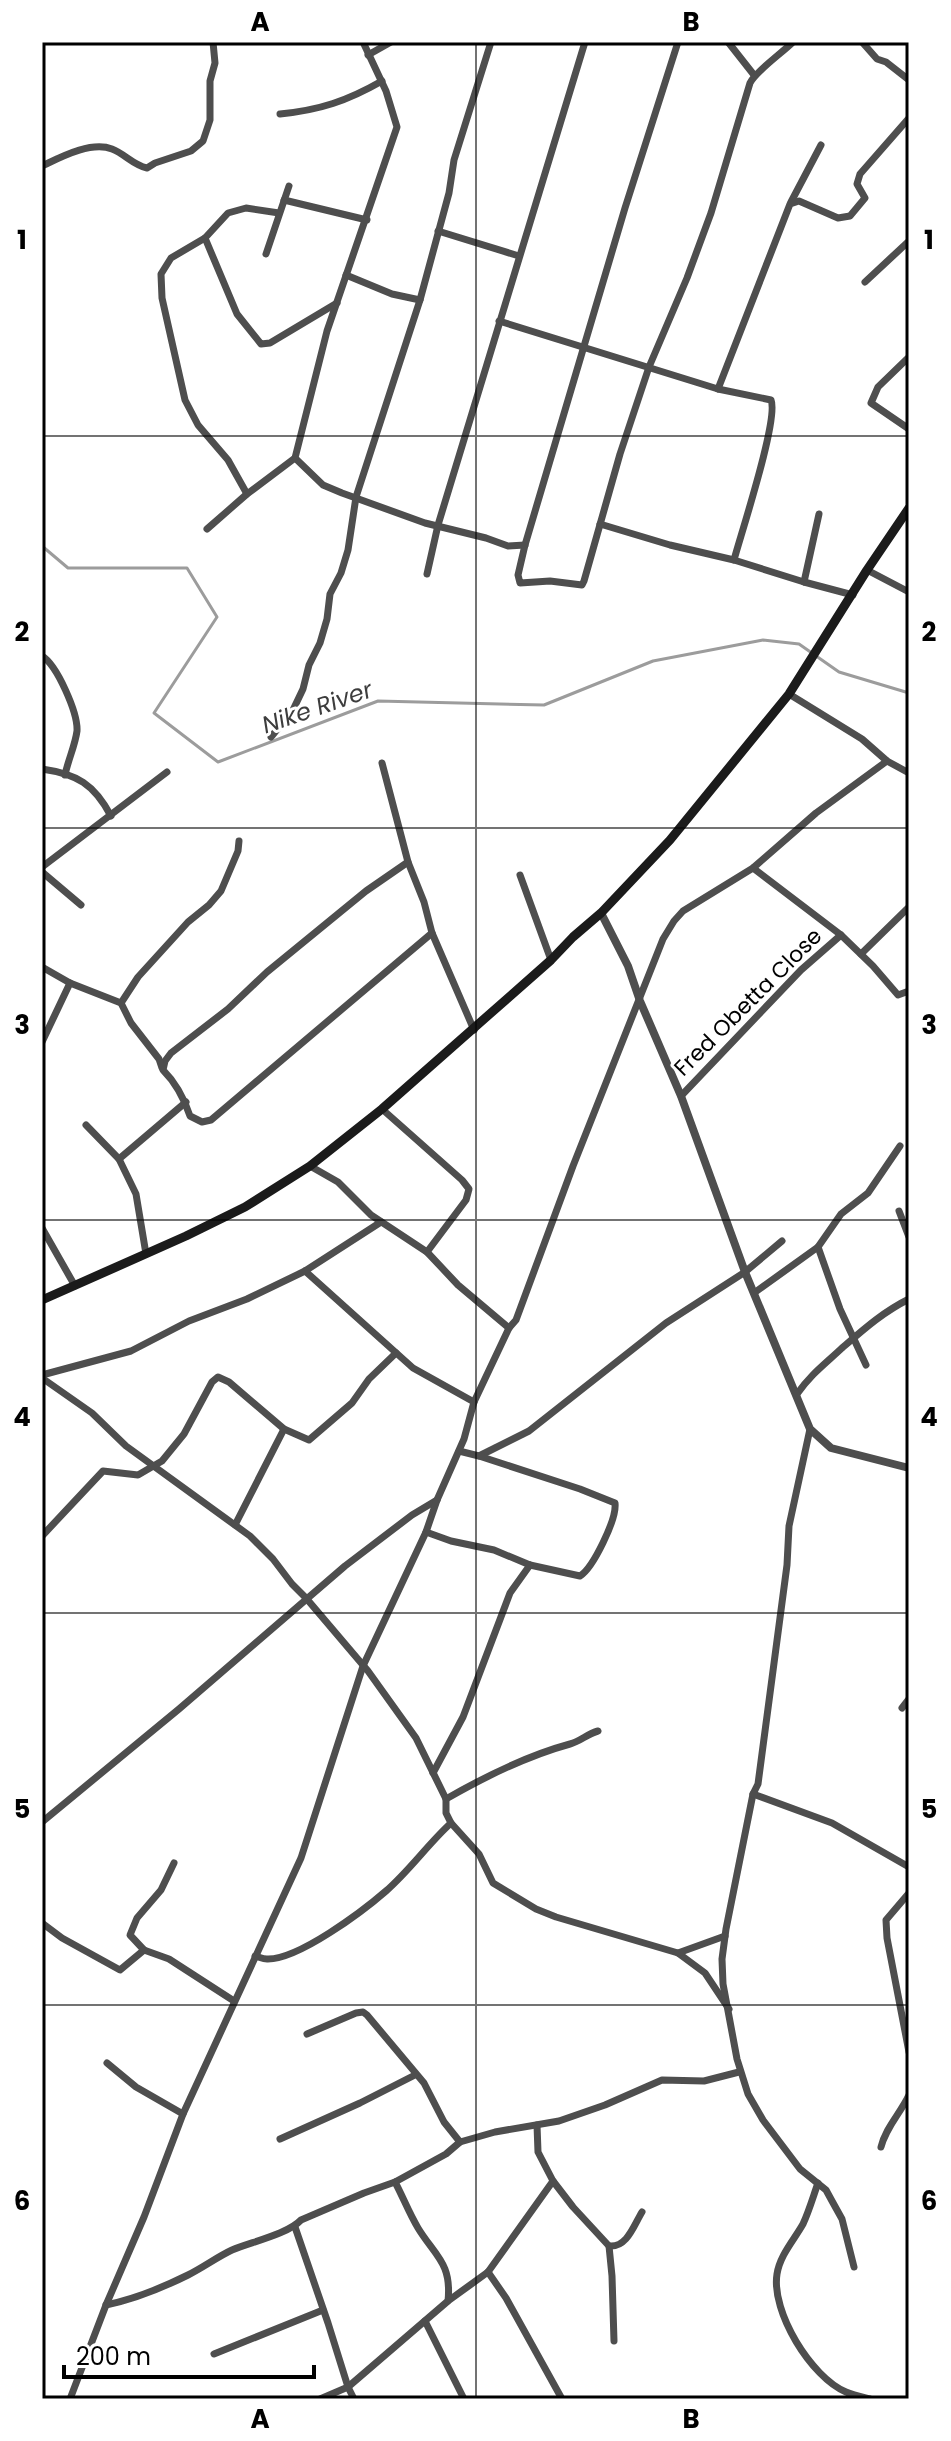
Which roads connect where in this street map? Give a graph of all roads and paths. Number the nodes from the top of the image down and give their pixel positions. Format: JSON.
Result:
{"nodes":[{"id":1,"x":213,"y":42,"type":"edge"},
{"id":2,"x":363,"y":42,"type":"edge"},
{"id":3,"x":391,"y":42,"type":"edge"},
{"id":4,"x":491,"y":42,"type":"edge"},
{"id":5,"x":585,"y":42,"type":"edge"},
{"id":6,"x":678,"y":42,"type":"edge"},
{"id":7,"x":728,"y":42,"type":"edge"},
{"id":8,"x":793,"y":42,"type":"edge"},
{"id":9,"x":862,"y":42,"type":"edge"},
{"id":10,"x":368,"y":55,"type":"junction"},
{"id":11,"x":754,"y":75,"type":"junction"},
{"id":12,"x":909,"y":80,"type":"edge"},
{"id":13,"x":382,"y":81,"type":"junction"},
{"id":14,"x":280,"y":114,"type":"dead end"},
{"id":15,"x":909,"y":118,"type":"edge"},
{"id":16,"x":821,"y":145,"type":"dead end"},
{"id":17,"x":42,"y":166,"type":"edge"},
{"id":18,"x":289,"y":186,"type":"dead end"},
{"id":19,"x":284,"y":200,"type":"junction"},
{"id":20,"x":790,"y":204,"type":"junction"},
{"id":21,"x":279,"y":213,"type":"junction"},
{"id":22,"x":367,"y":220,"type":"junction"},
{"id":23,"x":438,"y":231,"type":"junction"},
{"id":24,"x":205,"y":238,"type":"junction"},
{"id":25,"x":909,"y":241,"type":"edge"},
{"id":26,"x":266,"y":254,"type":"dead end"},
{"id":27,"x":519,"y":256,"type":"junction"},
{"id":28,"x":346,"y":275,"type":"junction"},
{"id":29,"x":865,"y":282,"type":"dead end"},
{"id":30,"x":420,"y":300,"type":"junction"},
{"id":31,"x":337,"y":303,"type":"junction"},
{"id":32,"x":499,"y":321,"type":"junction"},
{"id":33,"x":584,"y":348,"type":"junction"},
{"id":34,"x":909,"y":357,"type":"edge"},
{"id":35,"x":649,"y":367,"type":"junction"},
{"id":36,"x":718,"y":389,"type":"junction"},
{"id":37,"x":909,"y":429,"type":"edge"},
{"id":38,"x":295,"y":458,"type":"junction"},
{"id":39,"x":247,"y":494,"type":"junction"},
{"id":40,"x":356,"y":497,"type":"junction"},
{"id":41,"x":909,"y":508,"type":"edge"},
{"id":42,"x":819,"y":514,"type":"dead end"},
{"id":43,"x":600,"y":524,"type":"junction"},
{"id":44,"x":438,"y":525,"type":"junction"},
{"id":45,"x":207,"y":529,"type":"dead end"},
{"id":46,"x":525,"y":545,"type":"junction"},
{"id":47,"x":734,"y":560,"type":"junction"},
{"id":48,"x":867,"y":570,"type":"junction"},
{"id":49,"x":427,"y":574,"type":"dead end"},
{"id":50,"x":804,"y":582,"type":"junction"},
{"id":51,"x":909,"y":592,"type":"edge"},
{"id":52,"x":853,"y":595,"type":"junction"},
{"id":53,"x":42,"y":656,"type":"edge"},
{"id":54,"x":789,"y":694,"type":"junction"},
{"id":55,"x":271,"y":737,"type":"dead end"},
{"id":56,"x":887,"y":761,"type":"junction"},
{"id":57,"x":382,"y":763,"type":"dead end"},
{"id":58,"x":42,"y":769,"type":"edge"},
{"id":59,"x":167,"y":772,"type":"dead end"},
{"id":60,"x":909,"y":773,"type":"edge"},
{"id":61,"x":65,"y":775,"type":"junction"},
{"id":62,"x":111,"y":816,"type":"junction"},
{"id":63,"x":239,"y":841,"type":"dead end"},
{"id":64,"x":408,"y":862,"type":"junction"},
{"id":65,"x":753,"y":868,"type":"junction"},
{"id":66,"x":42,"y":870,"type":"edge"},
{"id":67,"x":520,"y":875,"type":"dead end"},
{"id":68,"x":81,"y":905,"type":"dead end"},
{"id":69,"x":909,"y":907,"type":"edge"},
{"id":70,"x":601,"y":913,"type":"junction"},
{"id":71,"x":432,"y":933,"type":"junction"},
{"id":72,"x":841,"y":935,"type":"junction"},
{"id":73,"x":861,"y":954,"type":"junction"},
{"id":74,"x":551,"y":960,"type":"junction"},
{"id":75,"x":42,"y":967,"type":"edge"},
{"id":76,"x":70,"y":983,"type":"junction"},
{"id":77,"x":909,"y":991,"type":"edge"},
{"id":78,"x":640,"y":1001,"type":"junction"},
{"id":79,"x":121,"y":1003,"type":"junction"},
{"id":80,"x":474,"y":1030,"type":"junction"},
{"id":81,"x":42,"y":1042,"type":"edge"},
{"id":82,"x":163,"y":1070,"type":"junction"},
{"id":83,"x":681,"y":1096,"type":"junction"},
{"id":84,"x":186,"y":1102,"type":"junction"},
{"id":85,"x":382,"y":1109,"type":"junction"},
{"id":86,"x":86,"y":1125,"type":"dead end"},
{"id":87,"x":900,"y":1146,"type":"dead end"},
{"id":88,"x":119,"y":1159,"type":"junction"},
{"id":89,"x":310,"y":1166,"type":"junction"},
{"id":90,"x":899,"y":1211,"type":"dead end"},
{"id":91,"x":381,"y":1222,"type":"junction"},
{"id":92,"x":42,"y":1228,"type":"edge"},
{"id":93,"x":909,"y":1237,"type":"edge"},
{"id":94,"x":782,"y":1241,"type":"dead end"},
{"id":95,"x":818,"y":1247,"type":"junction"},
{"id":96,"x":427,"y":1252,"type":"junction"},
{"id":97,"x":146,"y":1254,"type":"junction"},
{"id":98,"x":305,"y":1271,"type":"junction"},
{"id":99,"x":745,"y":1272,"type":"junction"},
{"id":100,"x":75,"y":1286,"type":"junction"},
{"id":101,"x":754,"y":1293,"type":"junction"},
{"id":102,"x":909,"y":1299,"type":"edge"},
{"id":103,"x":42,"y":1300,"type":"edge"},
{"id":104,"x":509,"y":1328,"type":"junction"},
{"id":105,"x":853,"y":1338,"type":"junction"},
{"id":106,"x":396,"y":1353,"type":"junction"},
{"id":107,"x":866,"y":1365,"type":"dead end"},
{"id":108,"x":42,"y":1376,"type":"edge"},
{"id":109,"x":797,"y":1394,"type":"junction"},
{"id":110,"x":474,"y":1402,"type":"junction"},
{"id":111,"x":284,"y":1429,"type":"junction"},
{"id":112,"x":810,"y":1429,"type":"junction"},
{"id":113,"x":459,"y":1451,"type":"junction"},
{"id":114,"x":479,"y":1456,"type":"junction"},
{"id":115,"x":153,"y":1465,"type":"junction"},
{"id":116,"x":909,"y":1468,"type":"edge"},
{"id":117,"x":437,"y":1500,"type":"junction"},
{"id":118,"x":235,"y":1525,"type":"junction"},
{"id":119,"x":426,"y":1532,"type":"junction"},
{"id":120,"x":42,"y":1536,"type":"edge"},
{"id":121,"x":530,"y":1565,"type":"junction"},
{"id":122,"x":306,"y":1598,"type":"junction"},
{"id":123,"x":363,"y":1666,"type":"junction"},
{"id":124,"x":909,"y":1699,"type":"edge"},
{"id":125,"x":902,"y":1708,"type":"dead end"},
{"id":126,"x":598,"y":1731,"type":"dead end"},
{"id":127,"x":433,"y":1773,"type":"junction"},
{"id":128,"x":753,"y":1794,"type":"junction"},
{"id":129,"x":446,"y":1799,"type":"junction"},
{"id":130,"x":42,"y":1822,"type":"edge"},
{"id":131,"x":451,"y":1823,"type":"junction"},
{"id":132,"x":174,"y":1863,"type":"dead end"},
{"id":133,"x":909,"y":1867,"type":"edge"},
{"id":134,"x":909,"y":1893,"type":"edge"},
{"id":135,"x":42,"y":1923,"type":"edge"},
{"id":136,"x":725,"y":1936,"type":"junction"},
{"id":137,"x":144,"y":1950,"type":"junction"},
{"id":138,"x":678,"y":1953,"type":"junction"},
{"id":139,"x":255,"y":1956,"type":"junction"},
{"id":140,"x":234,"y":2001,"type":"junction"},
{"id":141,"x":729,"y":2009,"type":"junction"},
{"id":142,"x":307,"y":2034,"type":"dead end"},
{"id":143,"x":909,"y":2052,"type":"edge"},
{"id":144,"x":107,"y":2063,"type":"dead end"},
{"id":145,"x":739,"y":2072,"type":"junction"},
{"id":146,"x":415,"y":2075,"type":"junction"},
{"id":147,"x":909,"y":2095,"type":"edge"},
{"id":148,"x":183,"y":2114,"type":"junction"},
{"id":149,"x":537,"y":2125,"type":"junction"},
{"id":150,"x":280,"y":2139,"type":"dead end"},
{"id":151,"x":460,"y":2142,"type":"junction"},
{"id":152,"x":881,"y":2147,"type":"dead end"},
{"id":153,"x":553,"y":2181,"type":"junction"},
{"id":154,"x":395,"y":2182,"type":"junction"},
{"id":155,"x":818,"y":2183,"type":"junction"},
{"id":156,"x":642,"y":2212,"type":"dead end"},
{"id":157,"x":295,"y":2227,"type":"junction"},
{"id":158,"x":609,"y":2246,"type":"junction"},
{"id":159,"x":854,"y":2267,"type":"dead end"},
{"id":160,"x":488,"y":2272,"type":"junction"},
{"id":161,"x":448,"y":2301,"type":"junction"},
{"id":162,"x":106,"y":2305,"type":"junction"},
{"id":163,"x":323,"y":2310,"type":"junction"},
{"id":164,"x":425,"y":2321,"type":"junction"},
{"id":165,"x":614,"y":2341,"type":"dead end"},
{"id":166,"x":214,"y":2354,"type":"dead end"},
{"id":167,"x":348,"y":2387,"type":"junction"},
{"id":168,"x":70,"y":2399,"type":"edge"},
{"id":169,"x":320,"y":2399,"type":"edge"},
{"id":170,"x":354,"y":2399,"type":"edge"},
{"id":171,"x":464,"y":2399,"type":"edge"},
{"id":172,"x":562,"y":2399,"type":"edge"},
{"id":173,"x":870,"y":2399,"type":"edge"}],
"edges":[{"from":1,"to":17,"type":"street"},
{"from":2,"to":10,"type":"street"},
{"from":3,"to":10,"type":"street"},
{"from":4,"to":23,"type":"street"},
{"from":5,"to":27,"type":"street"},
{"from":6,"to":33,"type":"street"},
{"from":7,"to":11,"type":"street"},
{"from":8,"to":11,"type":"street"},
{"from":9,"to":12,"type":"street"},
{"from":10,"to":13,"type":"street"},
{"from":11,"to":35,"type":"street"},
{"from":13,"to":14,"type":"street"},
{"from":13,"to":22,"type":"street"},
{"from":15,"to":20,"type":"street"},
{"from":16,"to":20,"type":"street"},
{"from":18,"to":19,"type":"street"},
{"from":19,"to":21,"type":"street"},
{"from":19,"to":22,"type":"street"},
{"from":20,"to":36,"type":"street"},
{"from":21,"to":24,"type":"street"},
{"from":21,"to":26,"type":"street"},
{"from":22,"to":28,"type":"street"},
{"from":23,"to":27,"type":"street"},
{"from":23,"to":30,"type":"street"},
{"from":24,"to":31,"type":"street"},
{"from":24,"to":39,"type":"street"},
{"from":25,"to":29,"type":"street"},
{"from":27,"to":32,"type":"street"},
{"from":28,"to":30,"type":"street"},
{"from":28,"to":31,"type":"street"},
{"from":30,"to":40,"type":"street"},
{"from":31,"to":38,"type":"street"},
{"from":32,"to":33,"type":"street"},
{"from":32,"to":44,"type":"street"},
{"from":33,"to":35,"type":"street"},
{"from":33,"to":46,"type":"street"},
{"from":34,"to":37,"type":"street"},
{"from":35,"to":36,"type":"street"},
{"from":35,"to":43,"type":"street"},
{"from":36,"to":47,"type":"street"},
{"from":38,"to":39,"type":"street"},
{"from":38,"to":40,"type":"street"},
{"from":39,"to":45,"type":"street"},
{"from":40,"to":44,"type":"street"},
{"from":40,"to":55,"type":"street"},
{"from":41,"to":48,"type":"main road"},
{"from":42,"to":50,"type":"street"},
{"from":43,"to":46,"type":"street"},
{"from":43,"to":47,"type":"street"},
{"from":44,"to":46,"type":"street"},
{"from":44,"to":49,"type":"street"},
{"from":47,"to":50,"type":"street"},
{"from":48,"to":51,"type":"street"},
{"from":48,"to":52,"type":"main road"},
{"from":50,"to":52,"type":"street"},
{"from":52,"to":54,"type":"main road"},
{"from":53,"to":61,"type":"street"},
{"from":54,"to":56,"type":"street"},
{"from":54,"to":70,"type":"main road"},
{"from":56,"to":60,"type":"street"},
{"from":56,"to":65,"type":"street"},
{"from":57,"to":64,"type":"street"},
{"from":58,"to":61,"type":"street"},
{"from":59,"to":62,"type":"street"},
{"from":61,"to":62,"type":"street"},
{"from":62,"to":66,"type":"street"},
{"from":63,"to":79,"type":"street"},
{"from":64,"to":71,"type":"street"},
{"from":64,"to":82,"type":"street"},
{"from":65,"to":72,"type":"street"},
{"from":65,"to":78,"type":"street"},
{"from":66,"to":68,"type":"street"},
{"from":67,"to":74,"type":"street"},
{"from":69,"to":73,"type":"street"},
{"from":70,"to":74,"type":"main road"},
{"from":70,"to":78,"type":"street"},
{"from":71,"to":80,"type":"street"},
{"from":71,"to":84,"type":"street"},
{"from":72,"to":73,"type":"street"},
{"from":72,"to":83,"type":"street","name":"Fred Obetta Close"},
{"from":73,"to":77,"type":"street"},
{"from":74,"to":80,"type":"main road"},
{"from":75,"to":76,"type":"street"},
{"from":76,"to":79,"type":"street"},
{"from":76,"to":81,"type":"street"},
{"from":78,"to":83,"type":"street"},
{"from":78,"to":104,"type":"street"},
{"from":79,"to":82,"type":"street"},
{"from":80,"to":85,"type":"main road"},
{"from":82,"to":84,"type":"street"},
{"from":83,"to":99,"type":"street"},
{"from":84,"to":88,"type":"street"},
{"from":85,"to":89,"type":"main road"},
{"from":85,"to":96,"type":"street"},
{"from":86,"to":88,"type":"street"},
{"from":87,"to":95,"type":"street"},
{"from":88,"to":97,"type":"street"},
{"from":89,"to":91,"type":"street"},
{"from":89,"to":97,"type":"main road"},
{"from":90,"to":93,"type":"street"},
{"from":91,"to":96,"type":"street"},
{"from":91,"to":98,"type":"street"},
{"from":92,"to":100,"type":"street"},
{"from":94,"to":99,"type":"street"},
{"from":95,"to":101,"type":"street"},
{"from":95,"to":105,"type":"street"},
{"from":96,"to":104,"type":"street"},
{"from":97,"to":100,"type":"main road"},
{"from":98,"to":106,"type":"street"},
{"from":98,"to":108,"type":"street"},
{"from":99,"to":101,"type":"street"},
{"from":99,"to":114,"type":"street"},
{"from":100,"to":103,"type":"main road"},
{"from":101,"to":109,"type":"street"},
{"from":102,"to":105,"type":"street"},
{"from":104,"to":110,"type":"street"},
{"from":105,"to":107,"type":"street"},
{"from":105,"to":109,"type":"street"},
{"from":106,"to":110,"type":"street"},
{"from":106,"to":111,"type":"street"},
{"from":108,"to":115,"type":"street"},
{"from":109,"to":112,"type":"street"},
{"from":110,"to":113,"type":"street"},
{"from":111,"to":115,"type":"street"},
{"from":111,"to":118,"type":"street"},
{"from":112,"to":116,"type":"street"},
{"from":112,"to":128,"type":"street"},
{"from":113,"to":114,"type":"street"},
{"from":113,"to":117,"type":"street"},
{"from":114,"to":121,"type":"street"},
{"from":115,"to":118,"type":"street"},
{"from":115,"to":120,"type":"street"},
{"from":117,"to":119,"type":"street"},
{"from":117,"to":122,"type":"street"},
{"from":118,"to":122,"type":"street"},
{"from":119,"to":121,"type":"street"},
{"from":119,"to":123,"type":"street"},
{"from":121,"to":127,"type":"street"},
{"from":122,"to":123,"type":"street"},
{"from":122,"to":130,"type":"street"},
{"from":123,"to":127,"type":"street"},
{"from":123,"to":139,"type":"street"},
{"from":124,"to":125,"type":"street"},
{"from":126,"to":129,"type":"street"},
{"from":127,"to":129,"type":"street"},
{"from":128,"to":133,"type":"street"},
{"from":128,"to":136,"type":"street"},
{"from":129,"to":131,"type":"street"},
{"from":131,"to":138,"type":"street"},
{"from":131,"to":139,"type":"street"},
{"from":132,"to":137,"type":"street"},
{"from":134,"to":143,"type":"street"},
{"from":135,"to":137,"type":"street"},
{"from":136,"to":138,"type":"street"},
{"from":136,"to":141,"type":"street"},
{"from":137,"to":140,"type":"street"},
{"from":138,"to":141,"type":"street"},
{"from":139,"to":140,"type":"street"},
{"from":140,"to":148,"type":"street"},
{"from":141,"to":145,"type":"street"},
{"from":142,"to":146,"type":"street"},
{"from":144,"to":148,"type":"street"},
{"from":145,"to":149,"type":"street"},
{"from":145,"to":155,"type":"street"},
{"from":146,"to":150,"type":"street"},
{"from":146,"to":151,"type":"street"},
{"from":147,"to":152,"type":"street"},
{"from":148,"to":162,"type":"street"},
{"from":149,"to":151,"type":"street"},
{"from":149,"to":153,"type":"street"},
{"from":151,"to":154,"type":"street"},
{"from":153,"to":158,"type":"street"},
{"from":153,"to":160,"type":"street"},
{"from":154,"to":157,"type":"street"},
{"from":154,"to":161,"type":"street"},
{"from":155,"to":159,"type":"street"},
{"from":155,"to":173,"type":"street"},
{"from":156,"to":158,"type":"street"},
{"from":157,"to":162,"type":"street"},
{"from":157,"to":163,"type":"street"},
{"from":158,"to":165,"type":"street"},
{"from":160,"to":161,"type":"street"},
{"from":160,"to":172,"type":"street"},
{"from":161,"to":164,"type":"street"},
{"from":162,"to":168,"type":"street"},
{"from":163,"to":166,"type":"street"},
{"from":163,"to":167,"type":"street"},
{"from":164,"to":167,"type":"street"},
{"from":164,"to":171,"type":"street"},
{"from":167,"to":169,"type":"street"},
{"from":167,"to":170,"type":"street"}]}
